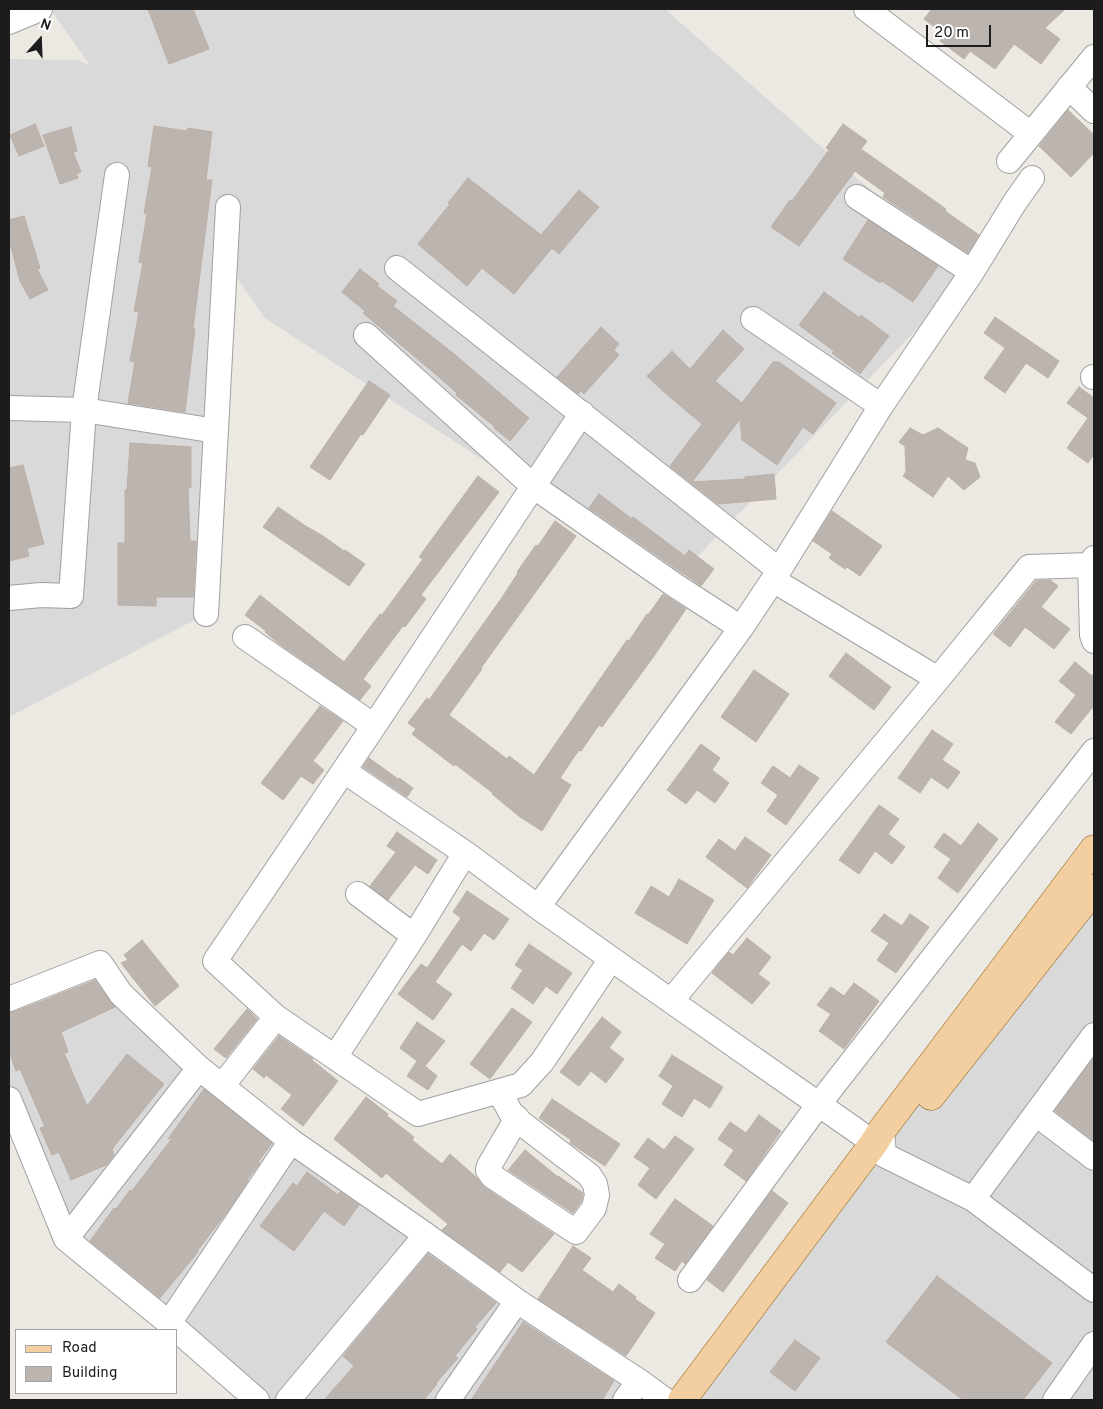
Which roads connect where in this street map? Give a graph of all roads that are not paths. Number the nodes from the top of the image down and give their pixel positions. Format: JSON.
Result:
{"nodes":[{"id":1,"x":40,"y":9,"type":"edge"},
{"id":2,"x":866,"y":9,"type":"edge"},
{"id":3,"x":9,"y":22,"type":"edge"},
{"id":4,"x":1094,"y":57,"type":"edge"},
{"id":5,"x":1069,"y":86,"type":"junction"},
{"id":6,"x":1094,"y":111,"type":"edge"},
{"id":7,"x":1031,"y":134,"type":"junction"},
{"id":8,"x":1009,"y":161,"type":"dead end"},
{"id":9,"x":117,"y":175,"type":"dead end"},
{"id":10,"x":1032,"y":178,"type":"dead end"},
{"id":11,"x":857,"y":197,"type":"dead end"},
{"id":12,"x":228,"y":207,"type":"dead end"},
{"id":13,"x":397,"y":268,"type":"dead end"},
{"id":14,"x":972,"y":272,"type":"junction"},
{"id":15,"x":753,"y":319,"type":"dead end"},
{"id":16,"x":366,"y":335,"type":"dead end"},
{"id":17,"x":881,"y":406,"type":"junction"},
{"id":18,"x":9,"y":408,"type":"edge"},
{"id":19,"x":84,"y":410,"type":"junction"},
{"id":20,"x":582,"y":413,"type":"junction"},
{"id":21,"x":216,"y":431,"type":"junction"},
{"id":22,"x":533,"y":486,"type":"junction"},
{"id":23,"x":1092,"y":562,"type":"edge"},
{"id":24,"x":776,"y":575,"type":"junction"},
{"id":25,"x":9,"y":598,"type":"edge"},
{"id":26,"x":206,"y":614,"type":"dead end"},
{"id":27,"x":741,"y":628,"type":"junction"},
{"id":28,"x":245,"y":637,"type":"dead end"},
{"id":29,"x":1094,"y":641,"type":"edge"},
{"id":30,"x":938,"y":679,"type":"junction"},
{"id":31,"x":374,"y":726,"type":"junction"},
{"id":32,"x":1094,"y":751,"type":"edge"},
{"id":33,"x":344,"y":771,"type":"junction"},
{"id":34,"x":1094,"y":849,"type":"edge"},
{"id":35,"x":465,"y":853,"type":"junction"},
{"id":36,"x":1094,"y":889,"type":"edge"},
{"id":37,"x":358,"y":894,"type":"dead end"},
{"id":38,"x":538,"y":907,"type":"junction"},
{"id":39,"x":414,"y":936,"type":"junction"},
{"id":40,"x":611,"y":958,"type":"junction"},
{"id":41,"x":9,"y":999,"type":"edge"},
{"id":42,"x":671,"y":1002,"type":"junction"},
{"id":43,"x":276,"y":1018,"type":"junction"},
{"id":44,"x":1094,"y":1035,"type":"edge"},
{"id":45,"x":335,"y":1057,"type":"junction"},
{"id":46,"x":199,"y":1068,"type":"junction"},
{"id":47,"x":222,"y":1086,"type":"junction"},
{"id":48,"x":499,"y":1091,"type":"junction"},
{"id":49,"x":9,"y":1098,"type":"edge"},
{"id":50,"x":819,"y":1104,"type":"junction"},
{"id":51,"x":1036,"y":1114,"type":"junction"},
{"id":52,"x":517,"y":1118,"type":"junction"},
{"id":53,"x":292,"y":1141,"type":"junction"},
{"id":54,"x":880,"y":1143,"type":"junction"},
{"id":55,"x":1094,"y":1158,"type":"edge"},
{"id":56,"x":972,"y":1199,"type":"junction"},
{"id":57,"x":426,"y":1236,"type":"junction"},
{"id":58,"x":66,"y":1239,"type":"junction"},
{"id":59,"x":690,"y":1280,"type":"dead end"},
{"id":60,"x":1094,"y":1290,"type":"edge"},
{"id":61,"x":517,"y":1301,"type":"junction"},
{"id":62,"x":170,"y":1323,"type":"junction"},
{"id":63,"x":177,"y":1329,"type":"edge"},
{"id":64,"x":178,"y":1330,"type":"edge"},
{"id":65,"x":1094,"y":1344,"type":"edge"},
{"id":66,"x":639,"y":1381,"type":"junction"},
{"id":67,"x":257,"y":1400,"type":"edge"},
{"id":68,"x":288,"y":1400,"type":"edge"},
{"id":69,"x":448,"y":1400,"type":"edge"},
{"id":70,"x":625,"y":1400,"type":"edge"},
{"id":71,"x":665,"y":1400,"type":"edge"},
{"id":72,"x":682,"y":1400,"type":"edge"},
{"id":73,"x":705,"y":1400,"type":"edge"},
{"id":74,"x":1055,"y":1400,"type":"edge"}],
"edges":[{"from":1,"to":3,"type":"street"},
{"from":2,"to":7,"type":"street"},
{"from":4,"to":5,"type":"street"},
{"from":5,"to":6,"type":"street"},
{"from":5,"to":7,"type":"street"},
{"from":7,"to":8,"type":"street"},
{"from":9,"to":19,"type":"street"},
{"from":10,"to":14,"type":"street"},
{"from":11,"to":14,"type":"street"},
{"from":12,"to":21,"type":"street"},
{"from":13,"to":20,"type":"street"},
{"from":14,"to":17,"type":"street"},
{"from":15,"to":17,"type":"street"},
{"from":16,"to":22,"type":"street"},
{"from":17,"to":24,"type":"street"},
{"from":18,"to":19,"type":"street"},
{"from":19,"to":21,"type":"street"},
{"from":19,"to":25,"type":"street"},
{"from":20,"to":22,"type":"street"},
{"from":20,"to":24,"type":"street"},
{"from":21,"to":26,"type":"street"},
{"from":22,"to":27,"type":"street"},
{"from":22,"to":31,"type":"street"},
{"from":23,"to":29,"type":"street"},
{"from":23,"to":30,"type":"street"},
{"from":24,"to":27,"type":"street"},
{"from":24,"to":30,"type":"street"},
{"from":27,"to":38,"type":"street"},
{"from":28,"to":31,"type":"street"},
{"from":30,"to":42,"type":"street"},
{"from":31,"to":33,"type":"street"},
{"from":32,"to":50,"type":"street"},
{"from":33,"to":35,"type":"street"},
{"from":33,"to":43,"type":"street"},
{"from":34,"to":54,"type":"main road"},
{"from":35,"to":38,"type":"street"},
{"from":35,"to":39,"type":"street"},
{"from":36,"to":54,"type":"main road"},
{"from":37,"to":39,"type":"street"},
{"from":38,"to":40,"type":"street"},
{"from":39,"to":45,"type":"street"},
{"from":40,"to":42,"type":"street"},
{"from":40,"to":48,"type":"street"},
{"from":41,"to":46,"type":"street"},
{"from":42,"to":50,"type":"street"},
{"from":43,"to":45,"type":"street"},
{"from":43,"to":47,"type":"street"},
{"from":44,"to":51,"type":"street"},
{"from":45,"to":48,"type":"street"},
{"from":46,"to":47,"type":"street"},
{"from":46,"to":58,"type":"street"},
{"from":47,"to":53,"type":"street"},
{"from":48,"to":52,"type":"street"},
{"from":49,"to":58,"type":"street"},
{"from":50,"to":54,"type":"street"},
{"from":50,"to":59,"type":"street"},
{"from":51,"to":55,"type":"street"},
{"from":51,"to":56,"type":"street"},
{"from":52,"to":52,"type":"street"},
{"from":53,"to":57,"type":"street"},
{"from":53,"to":62,"type":"street"},
{"from":54,"to":56,"type":"street"},
{"from":54,"to":72,"type":"main road"},
{"from":54,"to":73,"type":"main road"},
{"from":56,"to":60,"type":"street"},
{"from":57,"to":61,"type":"street"},
{"from":57,"to":68,"type":"street"},
{"from":58,"to":62,"type":"street"},
{"from":61,"to":66,"type":"street"},
{"from":61,"to":69,"type":"street"},
{"from":62,"to":63,"type":"street"},
{"from":64,"to":67,"type":"street"},
{"from":65,"to":74,"type":"street"},
{"from":66,"to":70,"type":"street"},
{"from":66,"to":71,"type":"street"}]}
